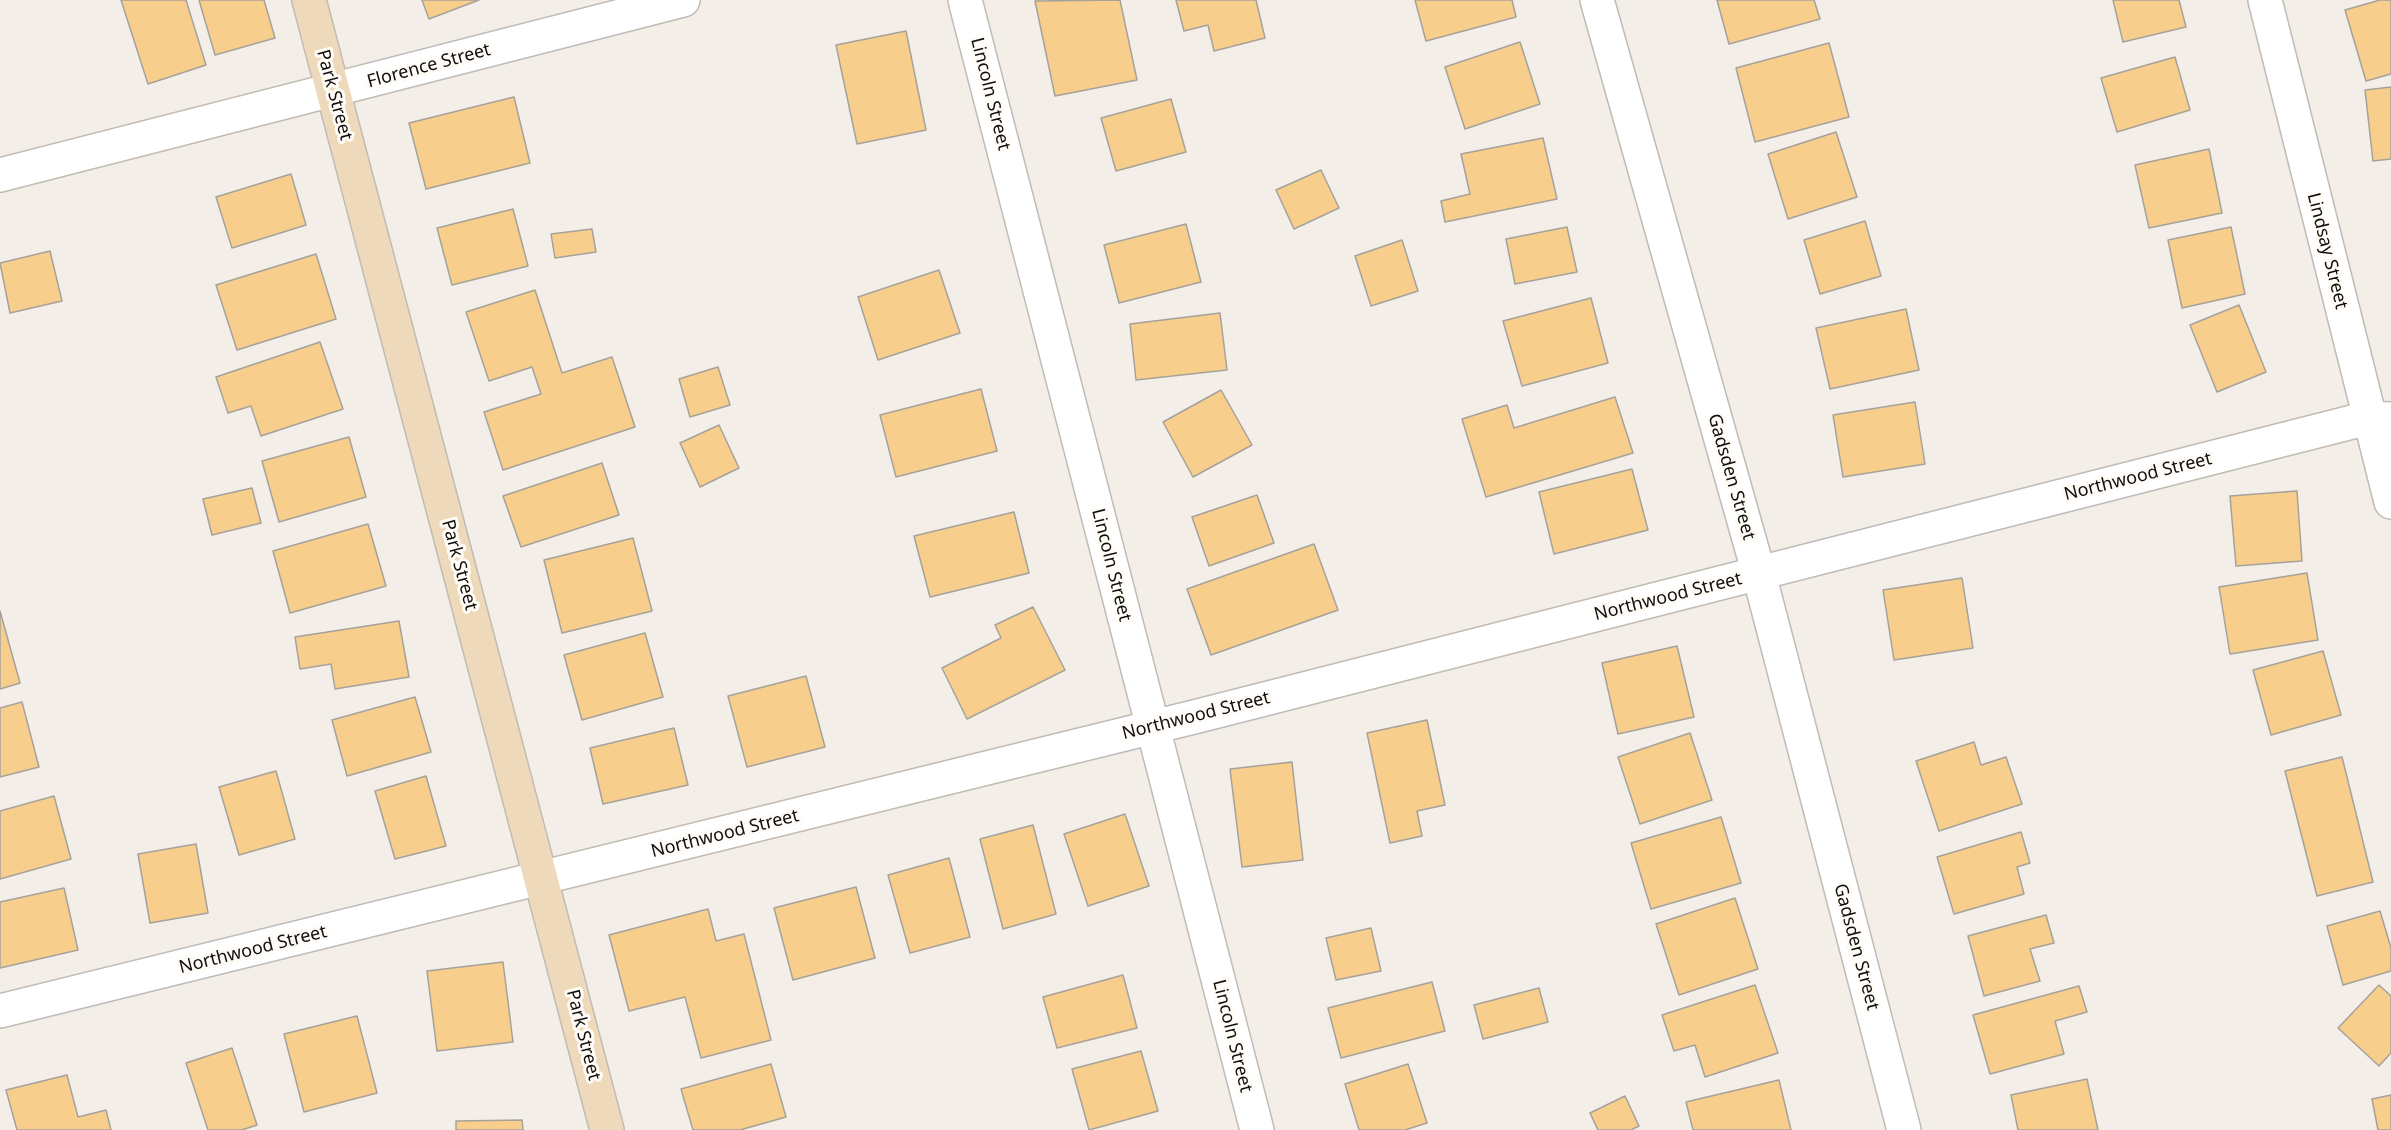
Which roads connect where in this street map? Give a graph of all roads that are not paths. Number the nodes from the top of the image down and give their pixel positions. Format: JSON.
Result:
{"nodes":[{"id":1,"x":309,"y":0,"type":"edge"},
{"id":2,"x":682,"y":0,"type":"edge"},
{"id":3,"x":965,"y":0,"type":"edge"},
{"id":4,"x":1597,"y":0,"type":"edge"},
{"id":5,"x":2265,"y":0,"type":"edge"},
{"id":6,"x":332,"y":92,"type":"junction"},
{"id":7,"x":0,"y":175,"type":"edge"},
{"id":8,"x":2380,"y":419,"type":"edge"},
{"id":9,"x":2391,"y":502,"type":"edge"},
{"id":10,"x":1759,"y":574,"type":"junction"},
{"id":11,"x":1153,"y":727,"type":"junction"},
{"id":12,"x":542,"y":880,"type":"junction"},
{"id":13,"x":0,"y":1011,"type":"edge"},
{"id":14,"x":607,"y":1130,"type":"edge"},
{"id":15,"x":1257,"y":1130,"type":"edge"},
{"id":16,"x":1904,"y":1130,"type":"edge"}],
"edges":[{"from":1,"to":6,"type":"street","name":"Park Street"},
{"from":2,"to":6,"type":"street","name":"Florence Street"},
{"from":3,"to":11,"type":"street","name":"Lincoln Street"},
{"from":4,"to":10,"type":"street","name":"Gadsden Street"},
{"from":5,"to":8,"type":"street","name":"Lindsay Street"},
{"from":6,"to":7,"type":"street","name":"Florence Street"},
{"from":6,"to":12,"type":"street","name":"Park Street"},
{"from":8,"to":9,"type":"street","name":"Lindsay Street"},
{"from":8,"to":10,"type":"street","name":"Northwood Street"},
{"from":10,"to":11,"type":"street","name":"Northwood Street"},
{"from":10,"to":16,"type":"street","name":"Gadsden Street"},
{"from":11,"to":12,"type":"street","name":"Northwood Street"},
{"from":11,"to":15,"type":"street","name":"Lincoln Street"},
{"from":12,"to":13,"type":"street","name":"Northwood Street"},
{"from":12,"to":14,"type":"street","name":"Park Street"}]}
